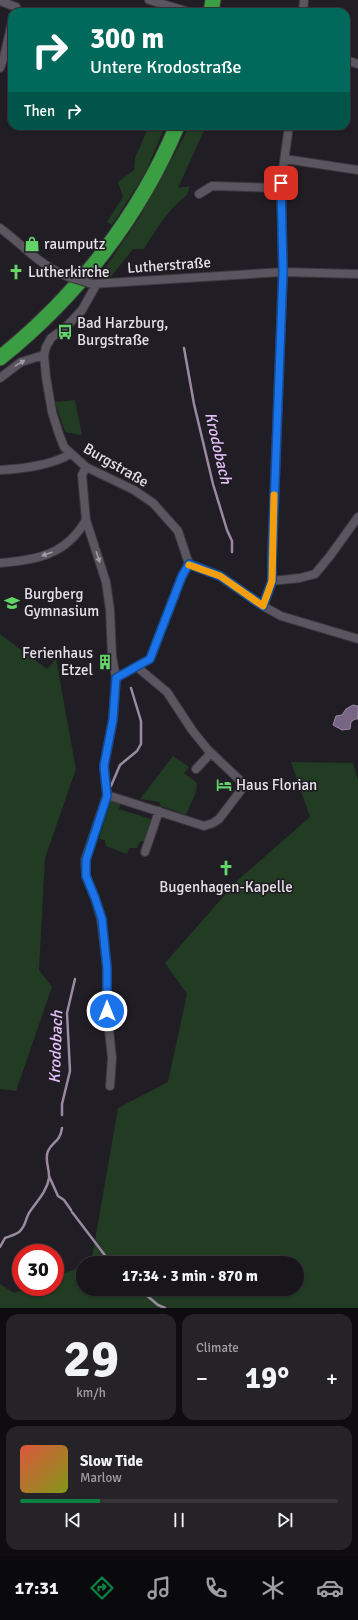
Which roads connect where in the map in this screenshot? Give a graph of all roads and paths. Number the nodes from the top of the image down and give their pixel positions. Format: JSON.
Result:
{"nodes":[{"id":1,"x":150,"y":0,"type":"edge"},
{"id":2,"x":0,"y":1,"type":"edge"},
{"id":3,"x":15,"y":6,"type":"edge"},
{"id":4,"x":176,"y":8,"type":"edge"},
{"id":5,"x":8,"y":40,"type":"edge"},
{"id":6,"x":0,"y":68,"type":"edge"},
{"id":7,"x":175,"y":130,"type":"edge"},
{"id":8,"x":288,"y":130,"type":"edge"},
{"id":9,"x":284,"y":159,"type":"junction"},
{"id":10,"x":358,"y":170,"type":"edge"},
{"id":11,"x":281,"y":188,"type":"junction"},
{"id":12,"x":199,"y":194,"type":"dead end"},
{"id":13,"x":0,"y":228,"type":"edge"},
{"id":14,"x":283,"y":272,"type":"junction"},
{"id":15,"x":358,"y":274,"type":"edge"},
{"id":16,"x":94,"y":284,"type":"junction"},
{"id":17,"x":44,"y":354,"type":"junction"},
{"id":18,"x":0,"y":358,"type":"edge"},
{"id":19,"x":0,"y":378,"type":"edge"},
{"id":20,"x":70,"y":454,"type":"junction"},
{"id":21,"x":86,"y":467,"type":"junction"},
{"id":22,"x":0,"y":470,"type":"edge"},
{"id":23,"x":358,"y":517,"type":"edge"},
{"id":24,"x":86,"y":520,"type":"junction"},
{"id":25,"x":0,"y":563,"type":"edge"},
{"id":26,"x":189,"y":564,"type":"junction"},
{"id":27,"x":272,"y":581,"type":"junction"},
{"id":28,"x":263,"y":606,"type":"junction"},
{"id":29,"x":358,"y":639,"type":"edge"},
{"id":30,"x":137,"y":667,"type":"junction"},
{"id":31,"x":116,"y":678,"type":"junction"},
{"id":32,"x":211,"y":753,"type":"junction"},
{"id":33,"x":196,"y":769,"type":"dead end"},
{"id":34,"x":107,"y":796,"type":"junction"},
{"id":35,"x":159,"y":811,"type":"junction"},
{"id":36,"x":145,"y":852,"type":"dead end"},
{"id":37,"x":110,"y":1086,"type":"dead end"}],
"edges":[{"from":1,"to":4,"type":"street"},
{"from":2,"to":3,"type":"street"},
{"from":5,"to":6,"type":"street"},
{"from":7,"to":18,"type":"highway"},
{"from":8,"to":9,"type":"street"},
{"from":9,"to":10,"type":"street"},
{"from":9,"to":11,"type":"street"},
{"from":11,"to":12,"type":"street"},
{"from":11,"to":14,"type":"street"},
{"from":13,"to":16,"type":"street","name":"Lutherstraße","bridge":true},
{"from":14,"to":15,"type":"street","name":"Lutherstraße"},
{"from":14,"to":16,"type":"street","name":"Lutherstraße"},
{"from":14,"to":27,"type":"street"},
{"from":16,"to":17,"type":"street"},
{"from":19,"to":17,"type":"street","one_way":true},
{"from":17,"to":20,"type":"street","name":"Burgstraße"},
{"from":20,"to":21,"type":"street","name":"Burgstraße"},
{"from":20,"to":22,"type":"street"},
{"from":21,"to":24,"type":"street"},
{"from":21,"to":26,"type":"street","name":"Burgstraße"},
{"from":23,"to":27,"type":"street"},
{"from":24,"to":25,"type":"street","one_way":true},
{"from":24,"to":31,"type":"street","one_way":true},
{"from":26,"to":28,"type":"street"},
{"from":26,"to":30,"type":"street"},
{"from":27,"to":28,"type":"street"},
{"from":28,"to":29,"type":"street"},
{"from":30,"to":31,"type":"street"},
{"from":30,"to":32,"type":"street"},
{"from":31,"to":34,"type":"street"},
{"from":32,"to":33,"type":"street"},
{"from":32,"to":35,"type":"street"},
{"from":34,"to":35,"type":"street"},
{"from":34,"to":37,"type":"street"},
{"from":35,"to":36,"type":"street"}]}
